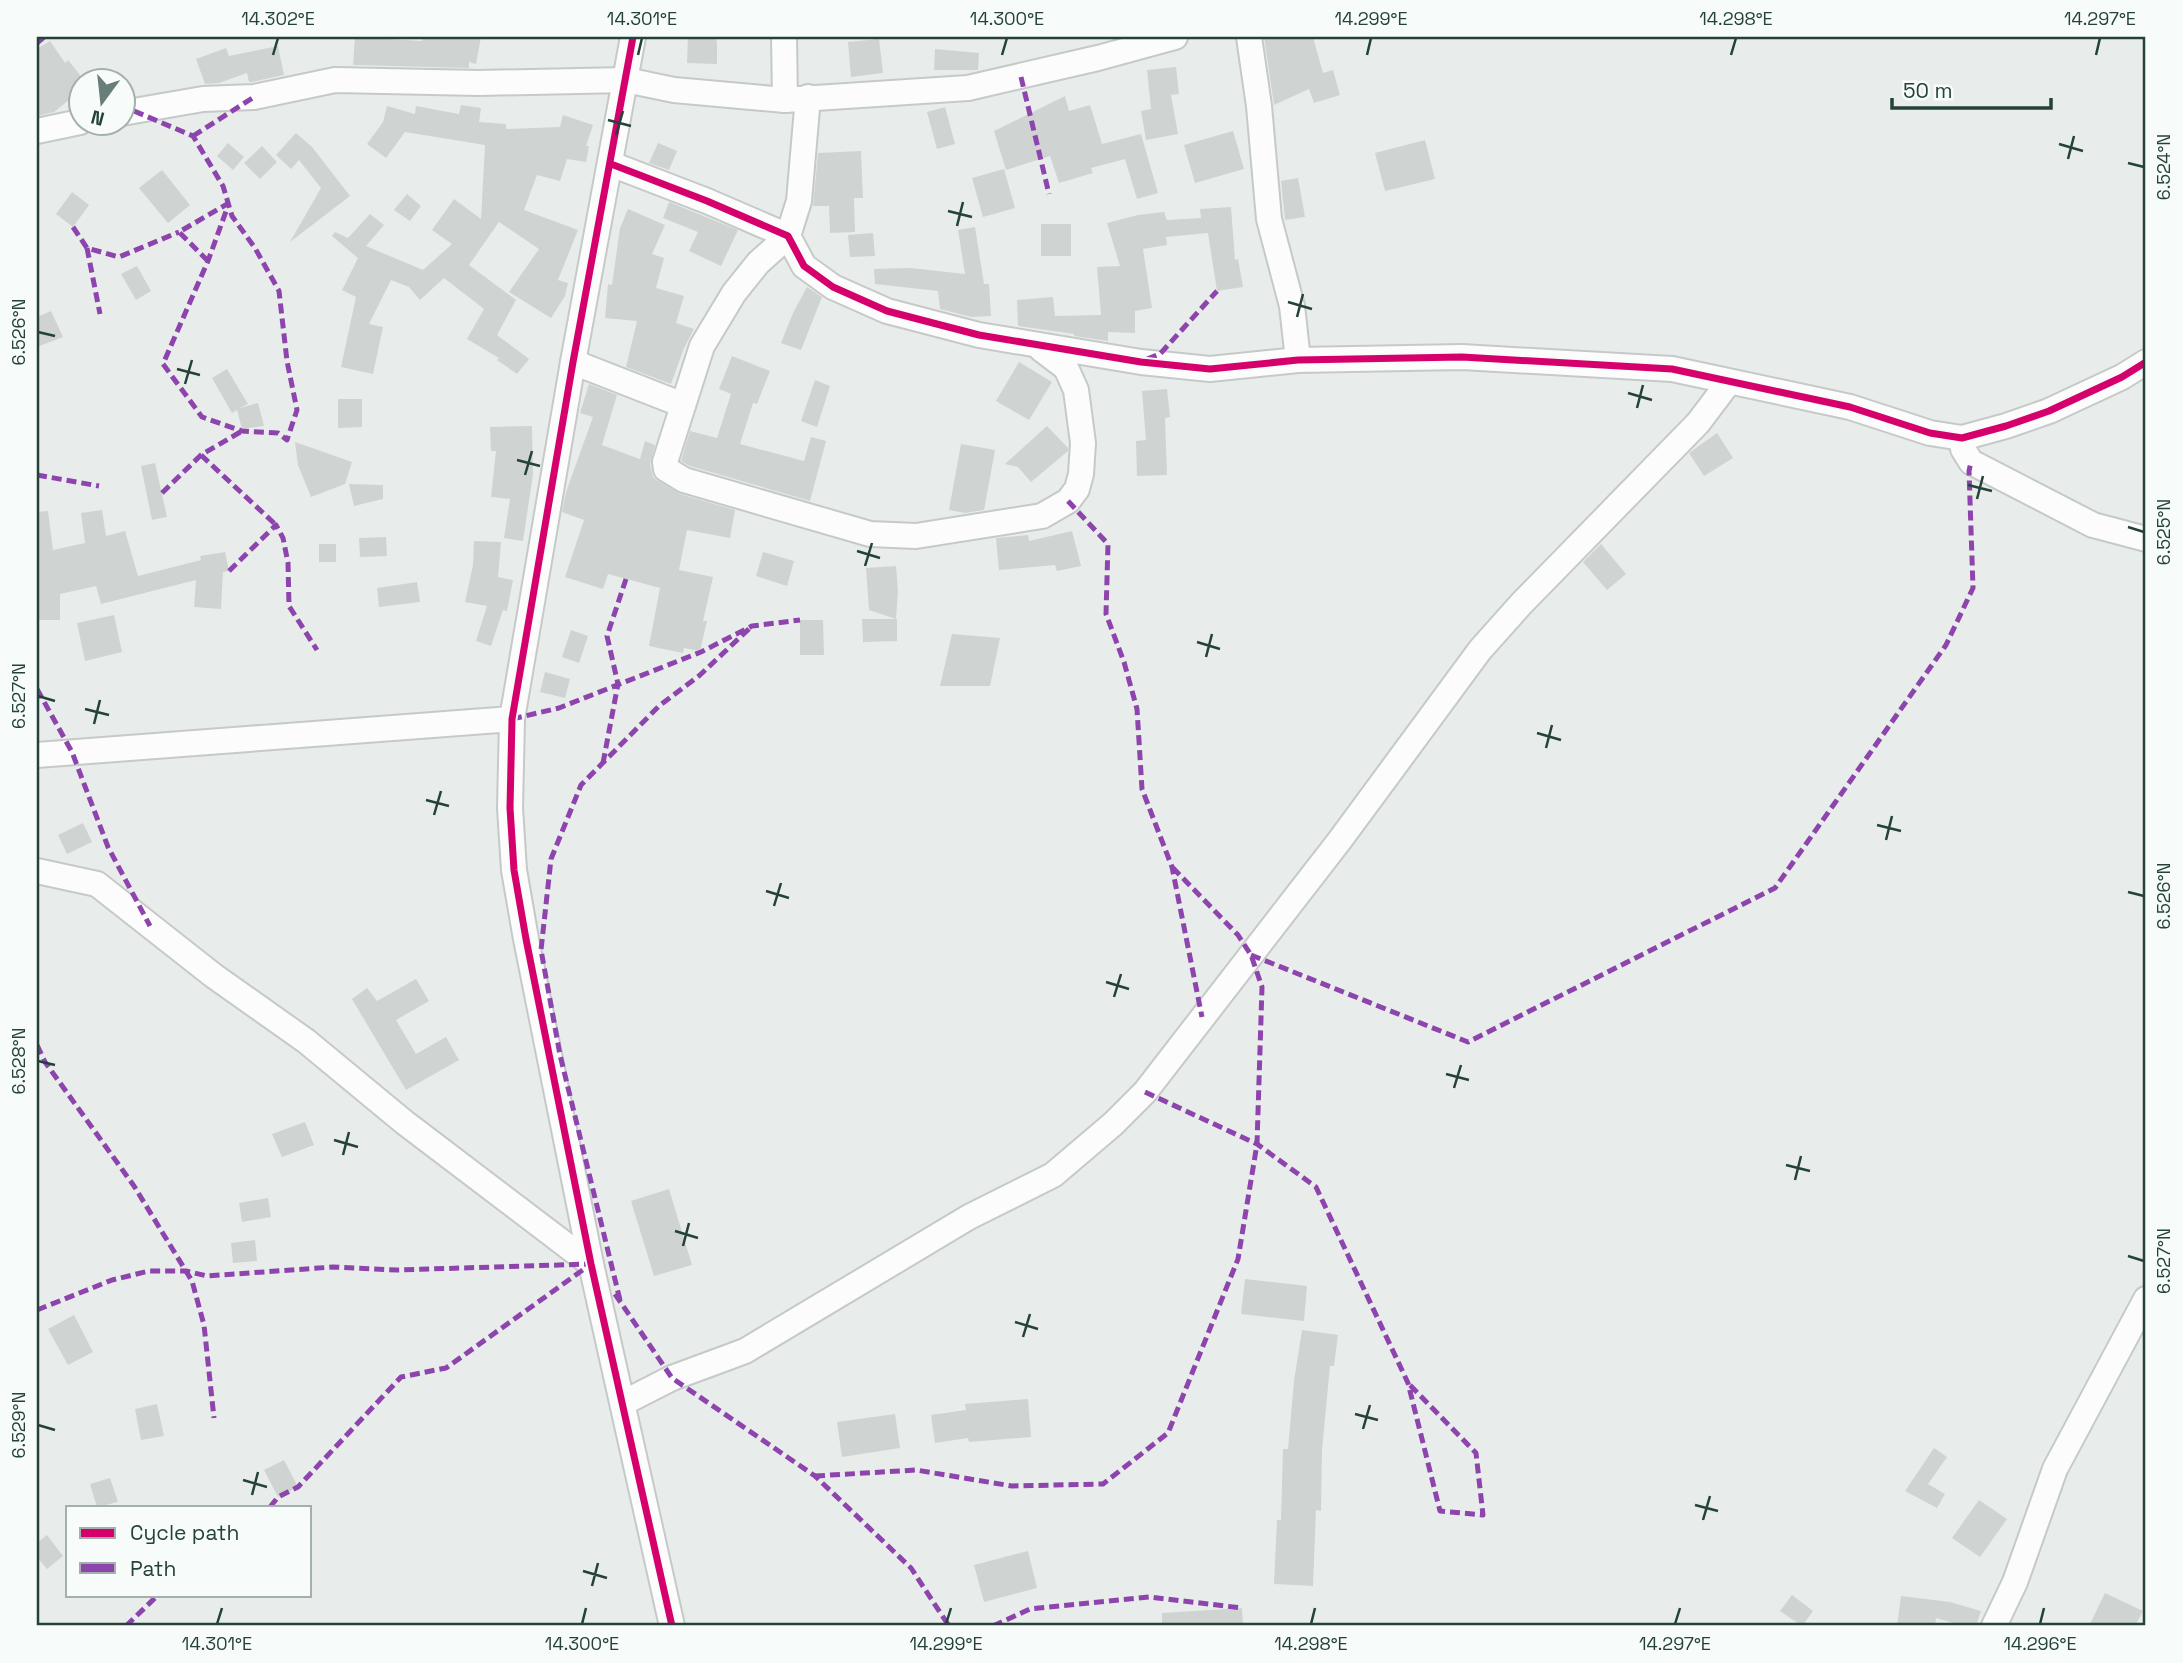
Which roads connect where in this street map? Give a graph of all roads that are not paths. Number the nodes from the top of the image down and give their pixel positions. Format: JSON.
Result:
{"nodes":[{"id":1,"x":633,"y":37,"type":"edge"},
{"id":2,"x":784,"y":37,"type":"edge"},
{"id":3,"x":1175,"y":37,"type":"edge"},
{"id":4,"x":1249,"y":37,"type":"edge"},
{"id":5,"x":626,"y":80,"type":"junction"},
{"id":6,"x":796,"y":99,"type":"junction"},
{"id":7,"x":136,"y":111,"type":"edge"},
{"id":8,"x":66,"y":125,"type":"edge"},
{"id":9,"x":37,"y":131,"type":"edge"},
{"id":10,"x":611,"y":164,"type":"junction"},
{"id":11,"x":788,"y":236,"type":"junction"},
{"id":12,"x":1037,"y":345,"type":"junction"},
{"id":13,"x":1298,"y":360,"type":"junction"},
{"id":14,"x":573,"y":362,"type":"junction"},
{"id":15,"x":2146,"y":362,"type":"edge"},
{"id":16,"x":1729,"y":382,"type":"junction"},
{"id":17,"x":683,"y":404,"type":"junction"},
{"id":18,"x":1962,"y":438,"type":"junction"},
{"id":19,"x":2146,"y":539,"type":"edge"},
{"id":20,"x":512,"y":719,"type":"junction"},
{"id":21,"x":37,"y":755,"type":"edge"},
{"id":22,"x":37,"y":871,"type":"edge"},
{"id":23,"x":590,"y":1264,"type":"junction"},
{"id":24,"x":2146,"y":1299,"type":"edge"},
{"id":25,"x":623,"y":1403,"type":"junction"},
{"id":26,"x":672,"y":1626,"type":"edge"},
{"id":27,"x":1994,"y":1626,"type":"edge"}],
"edges":[{"from":1,"to":5,"type":"street"},
{"from":2,"to":6,"type":"street"},
{"from":3,"to":6,"type":"street"},
{"from":4,"to":13,"type":"street"},
{"from":5,"to":6,"type":"street"},
{"from":5,"to":7,"type":"street"},
{"from":5,"to":10,"type":"street"},
{"from":6,"to":11,"type":"street"},
{"from":8,"to":9,"type":"street"},
{"from":10,"to":11,"type":"street"},
{"from":10,"to":14,"type":"street"},
{"from":11,"to":12,"type":"street"},
{"from":11,"to":17,"type":"street"},
{"from":12,"to":13,"type":"street"},
{"from":12,"to":17,"type":"street"},
{"from":13,"to":16,"type":"street"},
{"from":14,"to":17,"type":"street"},
{"from":14,"to":20,"type":"street"},
{"from":15,"to":18,"type":"street"},
{"from":16,"to":18,"type":"street"},
{"from":16,"to":25,"type":"street"},
{"from":18,"to":19,"type":"street"},
{"from":20,"to":21,"type":"street"},
{"from":20,"to":23,"type":"street"},
{"from":22,"to":23,"type":"street"},
{"from":23,"to":25,"type":"street"},
{"from":24,"to":27,"type":"street"},
{"from":25,"to":26,"type":"street"}]}
